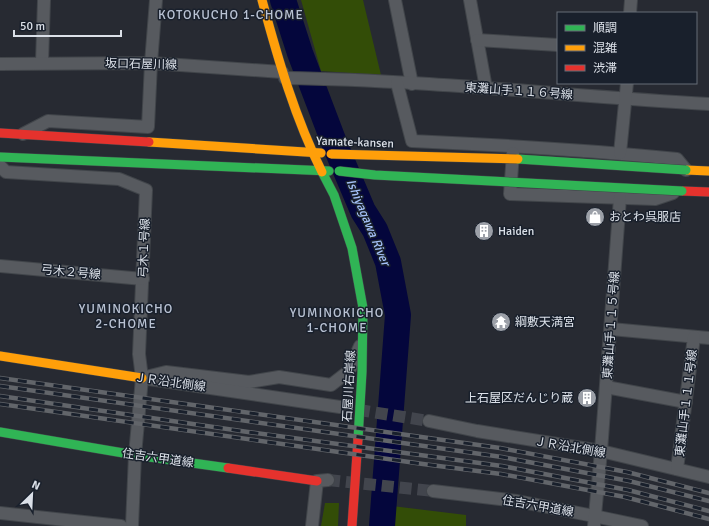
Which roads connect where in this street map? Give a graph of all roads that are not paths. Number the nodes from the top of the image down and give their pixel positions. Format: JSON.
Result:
{"nodes":[{"id":1,"x":44,"y":0,"type":"edge"},
{"id":2,"x":156,"y":0,"type":"edge"},
{"id":3,"x":262,"y":0,"type":"edge"},
{"id":4,"x":395,"y":0,"type":"edge"},
{"id":5,"x":470,"y":0,"type":"edge"},
{"id":6,"x":631,"y":0,"type":"edge"},
{"id":7,"x":630,"y":12,"type":"edge"},
{"id":8,"x":477,"y":40,"type":"junction"},
{"id":9,"x":557,"y":45,"type":"edge"},
{"id":10,"x":42,"y":63,"type":"junction"},
{"id":11,"x":150,"y":63,"type":"junction"},
{"id":12,"x":0,"y":64,"type":"edge"},
{"id":13,"x":284,"y":75,"type":"junction"},
{"id":14,"x":300,"y":79,"type":"joint"},
{"id":15,"x":397,"y":83,"type":"junction"},
{"id":16,"x":412,"y":84,"type":"junction"},
{"id":17,"x":627,"y":84,"type":"edge"},
{"id":18,"x":486,"y":88,"type":"junction"},
{"id":19,"x":626,"y":100,"type":"junction"},
{"id":20,"x":709,"y":104,"type":"edge"},
{"id":21,"x":0,"y":133,"type":"edge"},
{"id":22,"x":21,"y":134,"type":"junction"},
{"id":23,"x":513,"y":146,"type":"junction"},
{"id":24,"x":312,"y":152,"type":"junction"},
{"id":25,"x":620,"y":153,"type":"junction"},
{"id":26,"x":0,"y":157,"type":"edge"},
{"id":27,"x":0,"y":166,"type":"edge"},
{"id":28,"x":686,"y":170,"type":"junction"},
{"id":29,"x":321,"y":171,"type":"junction"},
{"id":30,"x":709,"y":171,"type":"edge"},
{"id":31,"x":682,"y":190,"type":"junction"},
{"id":32,"x":709,"y":192,"type":"edge"},
{"id":33,"x":620,"y":198,"type":"junction"},
{"id":34,"x":0,"y":266,"type":"edge"},
{"id":35,"x":143,"y":279,"type":"junction"},
{"id":36,"x":611,"y":329,"type":"junction"},
{"id":37,"x":694,"y":336,"type":"junction"},
{"id":38,"x":709,"y":338,"type":"edge"},
{"id":39,"x":363,"y":341,"type":"junction"},
{"id":40,"x":0,"y":356,"type":"edge"},
{"id":41,"x":142,"y":378,"type":"junction"},
{"id":42,"x":606,"y":387,"type":"junction"},
{"id":43,"x":686,"y":402,"type":"junction"},
{"id":44,"x":340,"y":407,"type":"tunnel mouth"},
{"id":45,"x":430,"y":421,"type":"tunnel mouth"},
{"id":46,"x":0,"y":432,"type":"edge"},
{"id":47,"x":601,"y":451,"type":"junction"},
{"id":48,"x":135,"y":455,"type":"junction"},
{"id":49,"x":677,"y":469,"type":"junction"},
{"id":50,"x":709,"y":477,"type":"edge"},
{"id":51,"x":323,"y":480,"type":"joint"},
{"id":52,"x":433,"y":491,"type":"tunnel mouth"},
{"id":53,"x":0,"y":513,"type":"edge"},
{"id":54,"x":594,"y":521,"type":"edge"},
{"id":55,"x":121,"y":526,"type":"edge"},
{"id":56,"x":132,"y":526,"type":"edge"},
{"id":57,"x":312,"y":526,"type":"edge"},
{"id":58,"x":352,"y":526,"type":"edge"},
{"id":59,"x":642,"y":526,"type":"edge"}],
"edges":[{"from":1,"to":10,"type":"street"},
{"from":2,"to":11,"type":"street"},
{"from":3,"to":13,"type":"street","name":"石屋川右岸線"},
{"from":4,"to":16,"type":"street"},
{"from":5,"to":8,"type":"street"},
{"from":6,"to":7,"type":"street"},
{"from":8,"to":9,"type":"street"},
{"from":8,"to":18,"type":"street"},
{"from":10,"to":11,"type":"street","name":"坂口石屋川線"},
{"from":10,"to":12,"type":"street","name":"坂口石屋川線"},
{"from":11,"to":13,"type":"street","name":"坂口石屋川線"},
{"from":11,"to":22,"type":"street"},
{"from":13,"to":14,"type":"street","name":"坂口石屋川線"},
{"from":13,"to":24,"type":"street","name":"石屋川右岸線"},
{"from":14,"to":15,"type":"street","name":"東灘山手１１６号線"},
{"from":15,"to":16,"type":"street","name":"東灘山手１１６号線"},
{"from":15,"to":23,"type":"street"},
{"from":16,"to":18,"type":"street","name":"東灘山手１１６号線"},
{"from":17,"to":19,"type":"street"},
{"from":18,"to":19,"type":"street","name":"東灘山手１１６号線"},
{"from":19,"to":20,"type":"street","name":"東灘山手１１６号線"},
{"from":19,"to":25,"type":"street"},
{"from":21,"to":22,"type":"street","name":"Yamate-kansen"},
{"from":22,"to":24,"type":"street","name":"Yamate-kansen"},
{"from":23,"to":25,"type":"street"},
{"from":23,"to":33,"type":"street"},
{"from":24,"to":28,"type":"street","name":"Yamate-kansen","bridge":true},
{"from":24,"to":29,"type":"street","name":"石屋川右岸線"},
{"from":25,"to":28,"type":"street"},
{"from":26,"to":29,"type":"street"},
{"from":27,"to":35,"type":"street","name":"弓木１号線"},
{"from":28,"to":30,"type":"street","name":"Yamate-kansen"},
{"from":29,"to":31,"type":"street","bridge":true},
{"from":29,"to":39,"type":"street","name":"石屋川右岸線"},
{"from":31,"to":32,"type":"street"},
{"from":31,"to":33,"type":"street"},
{"from":33,"to":36,"type":"street","name":"東灘山手１１５号線"},
{"from":34,"to":35,"type":"street","name":"弓木２号線"},
{"from":35,"to":41,"type":"street","name":"弓木１号線"},
{"from":36,"to":37,"type":"street"},
{"from":36,"to":42,"type":"street","name":"東灘山手１１５号線"},
{"from":37,"to":38,"type":"street"},
{"from":37,"to":43,"type":"street","name":"東灘山手１１１号線"},
{"from":39,"to":41,"type":"street"},
{"from":39,"to":58,"type":"street","name":"石屋川右岸線"},
{"from":40,"to":41,"type":"street","name":"ＪＲ沿北側線"},
{"from":41,"to":44,"type":"street","name":"ＪＲ沿北側線"},
{"from":41,"to":48,"type":"street","name":"弓木１号線"},
{"from":42,"to":43,"type":"street"},
{"from":42,"to":47,"type":"street","name":"東灘山手１１５号線"},
{"from":43,"to":49,"type":"street","name":"東灘山手１１１号線"},
{"from":45,"to":47,"type":"street","name":"ＪＲ沿北側線"},
{"from":46,"to":48,"type":"street","name":"住吉六甲道線"},
{"from":47,"to":49,"type":"street","name":"ＪＲ沿北側線"},
{"from":47,"to":54,"type":"street","name":"東灘山手１１５号線"},
{"from":48,"to":51,"type":"street","name":"住吉六甲道線"},
{"from":48,"to":56,"type":"street","name":"弓木１号線"},
{"from":49,"to":50,"type":"street","name":"ＪＲ沿北側線"},
{"from":51,"to":57,"type":"street"},
{"from":52,"to":54,"type":"street","name":"住吉六甲道線"},
{"from":53,"to":55,"type":"street"},
{"from":54,"to":59,"type":"street","name":"住吉六甲道線"}]}
